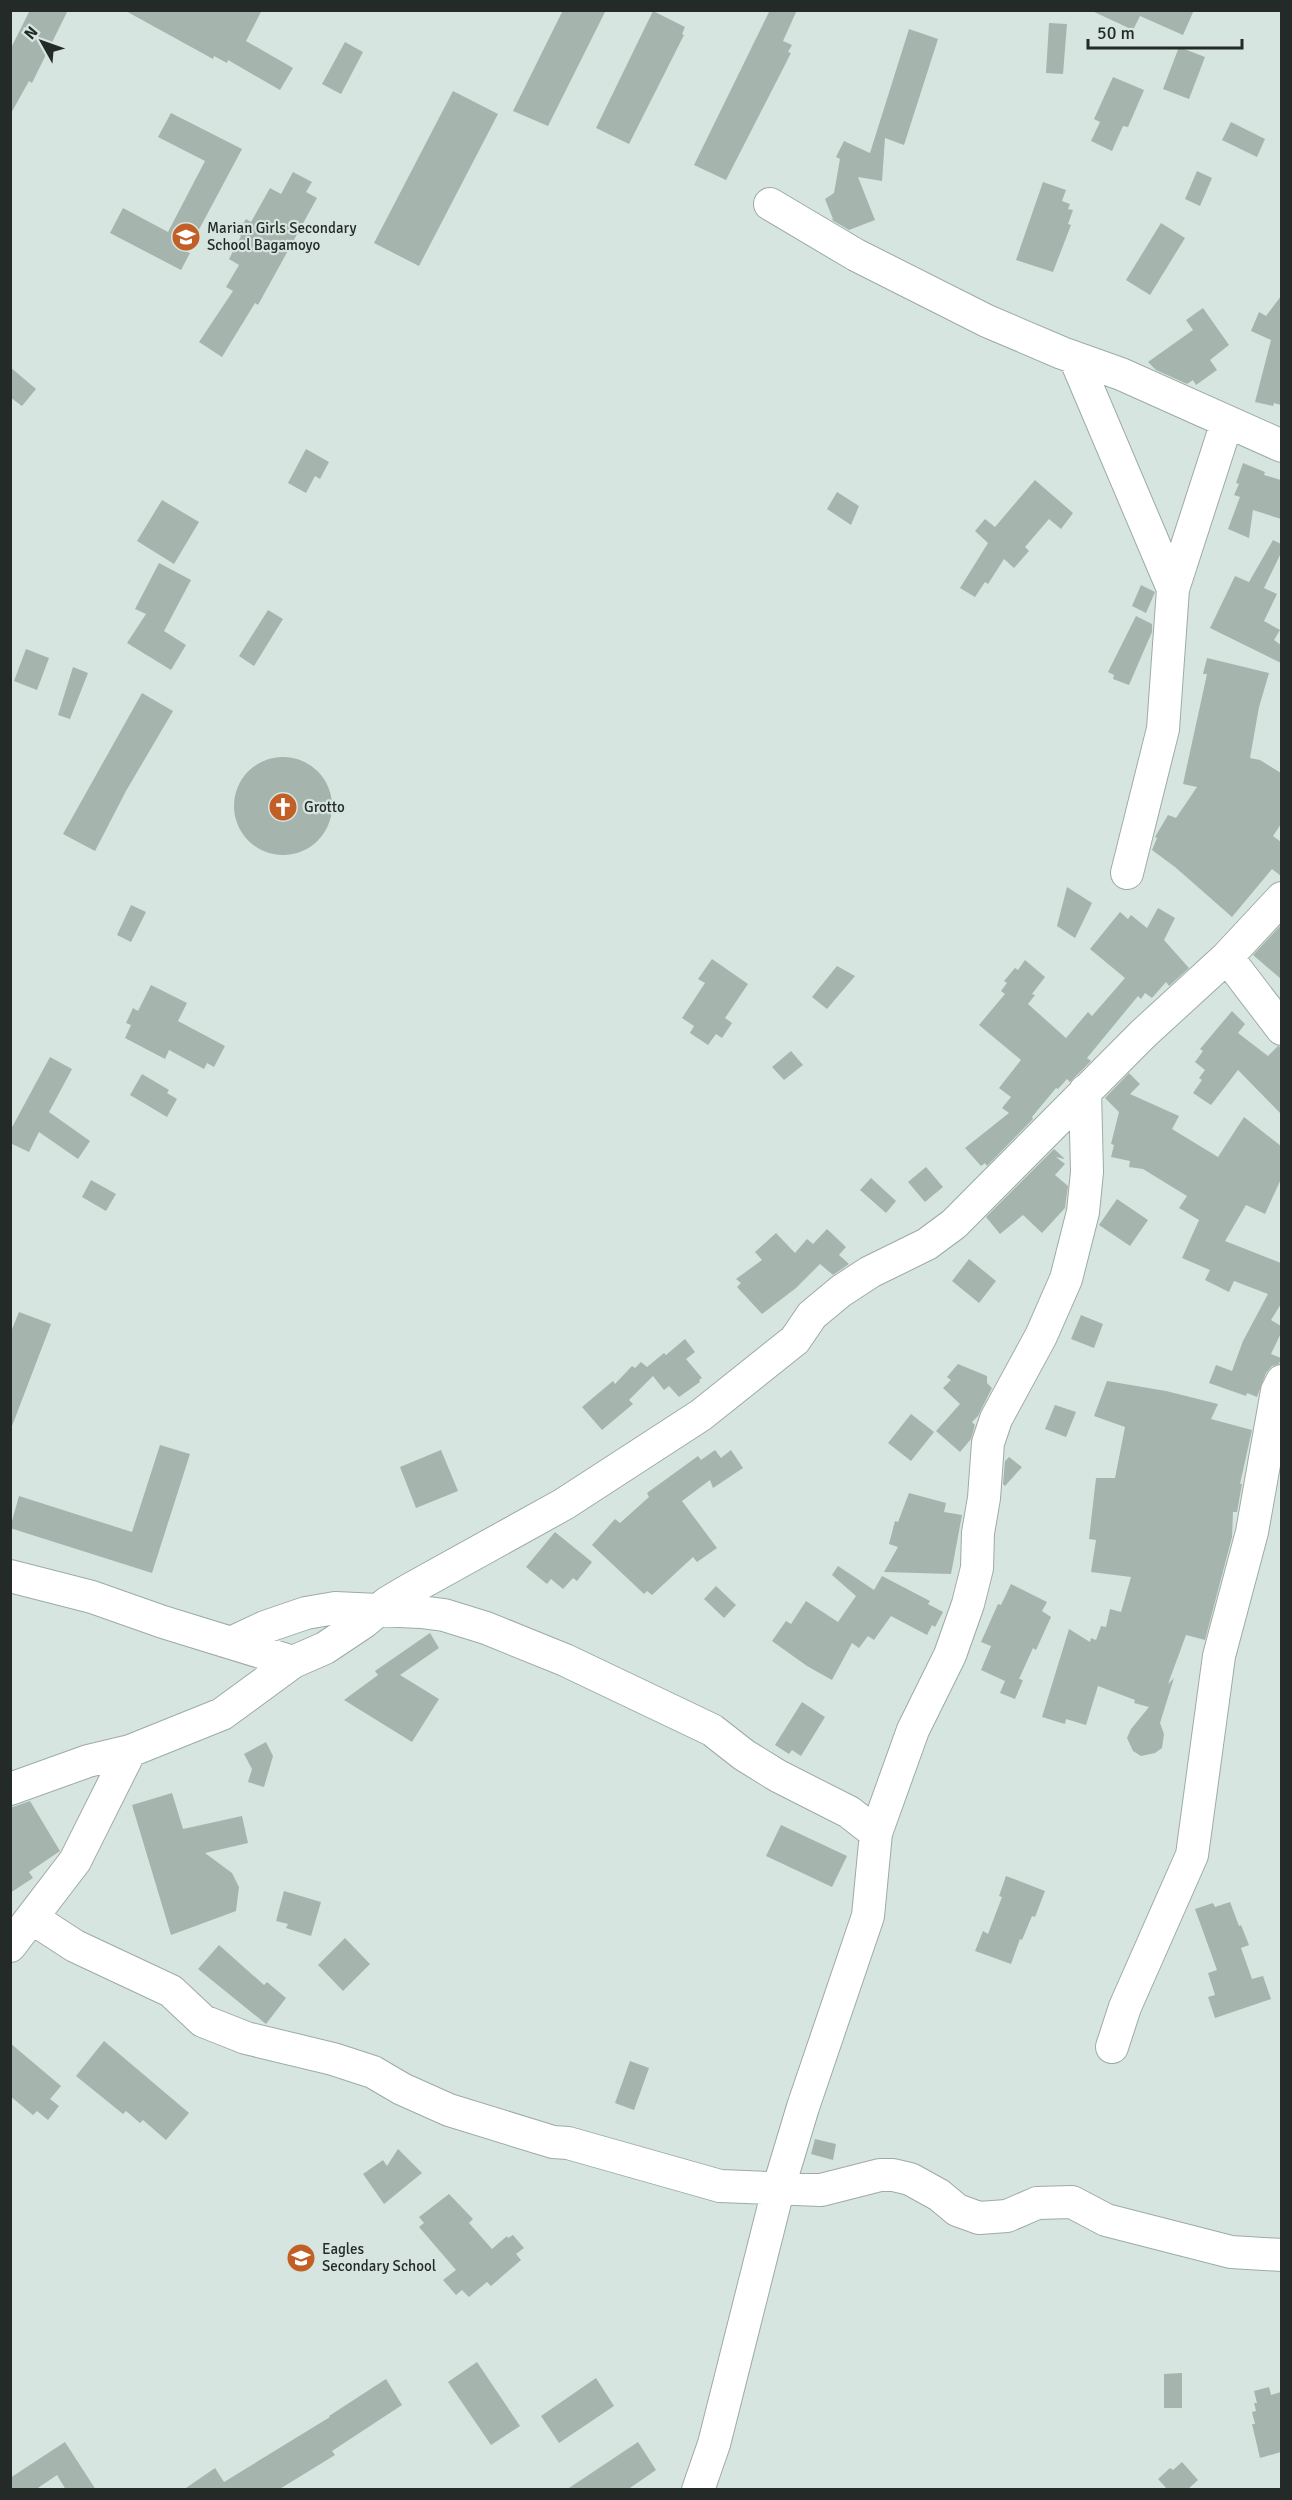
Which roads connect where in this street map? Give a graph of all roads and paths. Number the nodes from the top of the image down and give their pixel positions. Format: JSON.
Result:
{"nodes":[{"id":1,"x":770,"y":204,"type":"dead end"},
{"id":2,"x":1075,"y":358,"type":"junction"},
{"id":3,"x":1227,"y":422,"type":"junction"},
{"id":4,"x":1281,"y":446,"type":"edge"},
{"id":5,"x":1173,"y":589,"type":"junction"},
{"id":6,"x":1127,"y":873,"type":"dead end"},
{"id":7,"x":1281,"y":898,"type":"edge"},
{"id":8,"x":1227,"y":957,"type":"junction"},
{"id":9,"x":1281,"y":1029,"type":"edge"},
{"id":10,"x":1085,"y":1091,"type":"junction"},
{"id":11,"x":1281,"y":1381,"type":"edge"},
{"id":12,"x":10,"y":1576,"type":"edge"},
{"id":13,"x":380,"y":1609,"type":"junction"},
{"id":14,"x":231,"y":1643,"type":"junction"},
{"id":15,"x":293,"y":1662,"type":"junction"},
{"id":16,"x":130,"y":1751,"type":"junction"},
{"id":17,"x":10,"y":1789,"type":"edge"},
{"id":18,"x":876,"y":1833,"type":"junction"},
{"id":19,"x":32,"y":1918,"type":"junction"},
{"id":20,"x":10,"y":1946,"type":"edge"},
{"id":21,"x":1112,"y":2047,"type":"dead end"},
{"id":22,"x":778,"y":2190,"type":"junction"},
{"id":23,"x":1281,"y":2255,"type":"edge"},
{"id":24,"x":698,"y":2490,"type":"edge"}],
"edges":[{"from":1,"to":2,"type":"street"},
{"from":2,"to":3,"type":"street"},
{"from":2,"to":5,"type":"street"},
{"from":3,"to":4,"type":"street"},
{"from":3,"to":5,"type":"street"},
{"from":5,"to":6,"type":"street"},
{"from":7,"to":8,"type":"street"},
{"from":8,"to":9,"type":"street"},
{"from":8,"to":10,"type":"street"},
{"from":10,"to":13,"type":"street"},
{"from":10,"to":18,"type":"street"},
{"from":11,"to":21,"type":"street"},
{"from":12,"to":14,"type":"street"},
{"from":13,"to":14,"type":"street"},
{"from":13,"to":15,"type":"street"},
{"from":13,"to":18,"type":"street"},
{"from":14,"to":15,"type":"street"},
{"from":15,"to":16,"type":"street"},
{"from":16,"to":17,"type":"street"},
{"from":16,"to":19,"type":"street"},
{"from":18,"to":22,"type":"street"},
{"from":19,"to":20,"type":"street"},
{"from":19,"to":22,"type":"street"},
{"from":22,"to":23,"type":"street"},
{"from":22,"to":24,"type":"street"}]}
